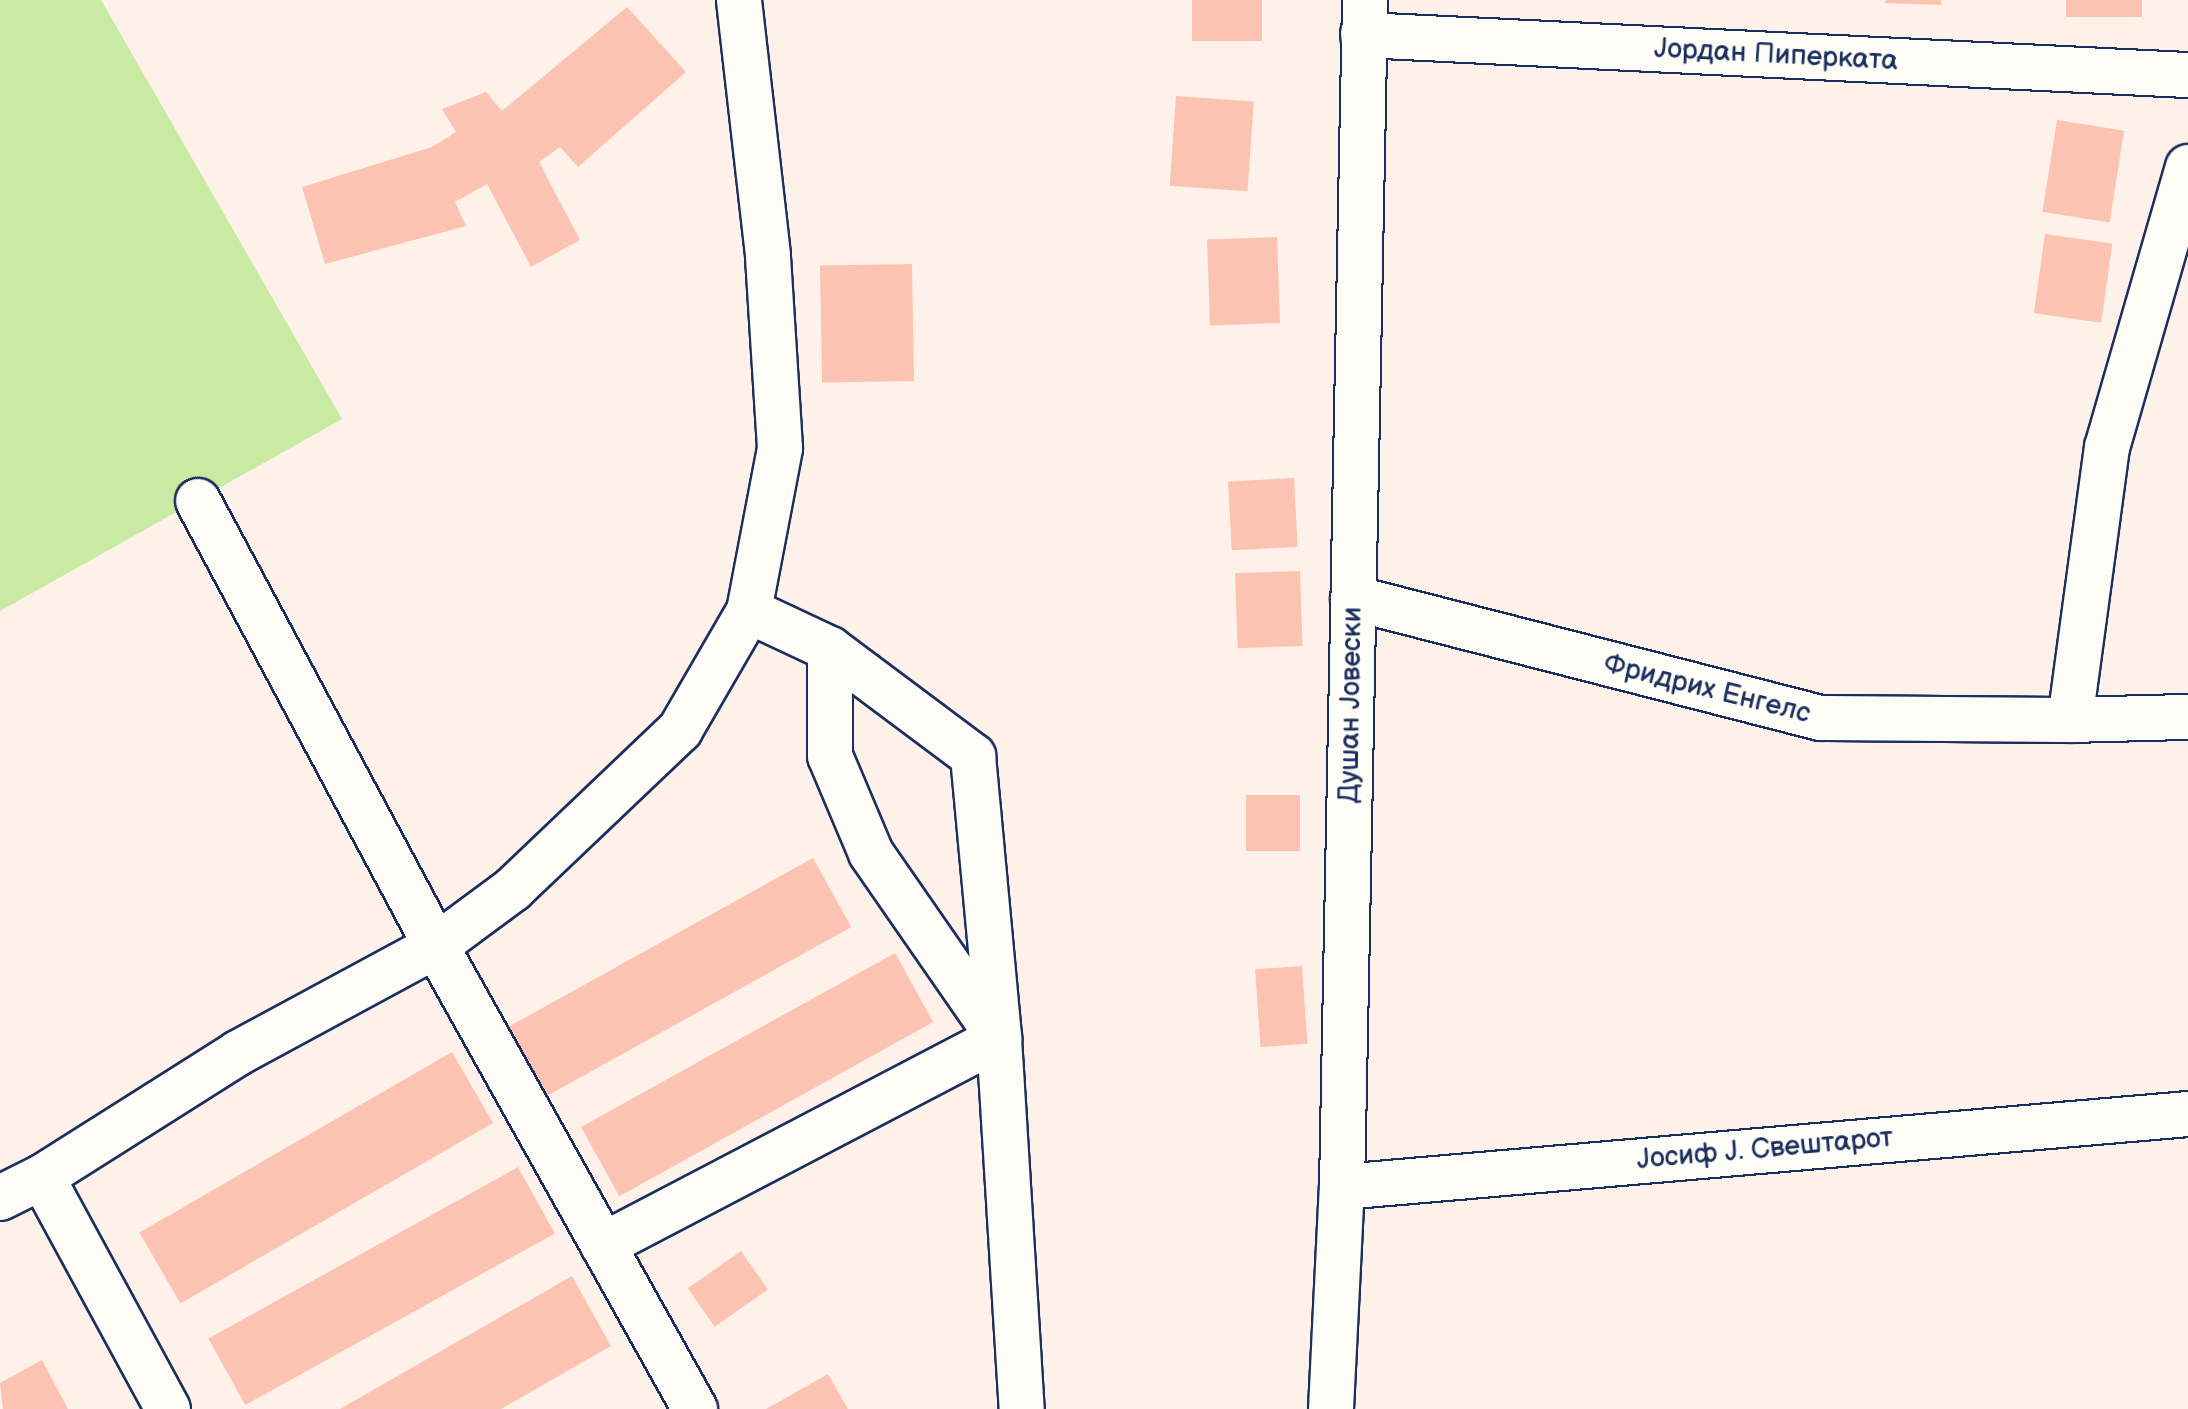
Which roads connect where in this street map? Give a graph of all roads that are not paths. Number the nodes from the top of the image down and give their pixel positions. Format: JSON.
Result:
{"nodes":[{"id":1,"x":739,"y":0,"type":"edge"},
{"id":2,"x":1364,"y":18,"type":"edge"},
{"id":3,"x":2188,"y":75,"type":"edge"},
{"id":4,"x":2188,"y":167,"type":"edge"},
{"id":5,"x":198,"y":501,"type":"dead end"},
{"id":6,"x":1353,"y":598,"type":"junction"},
{"id":7,"x":749,"y":611,"type":"junction"},
{"id":8,"x":830,"y":649,"type":"junction"},
{"id":9,"x":2188,"y":717,"type":"edge"},
{"id":10,"x":2070,"y":720,"type":"junction"},
{"id":11,"x":436,"y":946,"type":"junction"},
{"id":12,"x":999,"y":1038,"type":"junction"},
{"id":13,"x":2188,"y":1114,"type":"edge"},
{"id":14,"x":42,"y":1177,"type":"junction"},
{"id":15,"x":1342,"y":1187,"type":"junction"},
{"id":16,"x":0,"y":1198,"type":"edge"},
{"id":17,"x":603,"y":1245,"type":"junction"},
{"id":18,"x":168,"y":1409,"type":"edge"},
{"id":19,"x":695,"y":1409,"type":"edge"},
{"id":20,"x":1022,"y":1409,"type":"edge"},
{"id":21,"x":1331,"y":1409,"type":"edge"}],
"edges":[{"from":1,"to":7,"type":"street"},
{"from":2,"to":3,"type":"street","name":"Јордан Пиперката"},
{"from":2,"to":6,"type":"street","name":"Душан Јовески"},
{"from":4,"to":10,"type":"street"},
{"from":5,"to":11,"type":"street"},
{"from":6,"to":10,"type":"street","name":"Фридрих Енгелс"},
{"from":6,"to":15,"type":"street","name":"Душан Јовески"},
{"from":7,"to":8,"type":"street"},
{"from":7,"to":11,"type":"street"},
{"from":8,"to":12,"type":"street"},
{"from":8,"to":12,"type":"street"},
{"from":9,"to":10,"type":"street","name":"Фридрих Енгелс"},
{"from":11,"to":14,"type":"street"},
{"from":11,"to":17,"type":"street"},
{"from":12,"to":17,"type":"street"},
{"from":12,"to":20,"type":"street"},
{"from":13,"to":15,"type":"street","name":"Јосиф Ј. Свештарот"},
{"from":14,"to":16,"type":"street"},
{"from":14,"to":18,"type":"street"},
{"from":15,"to":21,"type":"street","name":"Душан Јовески"},
{"from":17,"to":19,"type":"street"}]}
